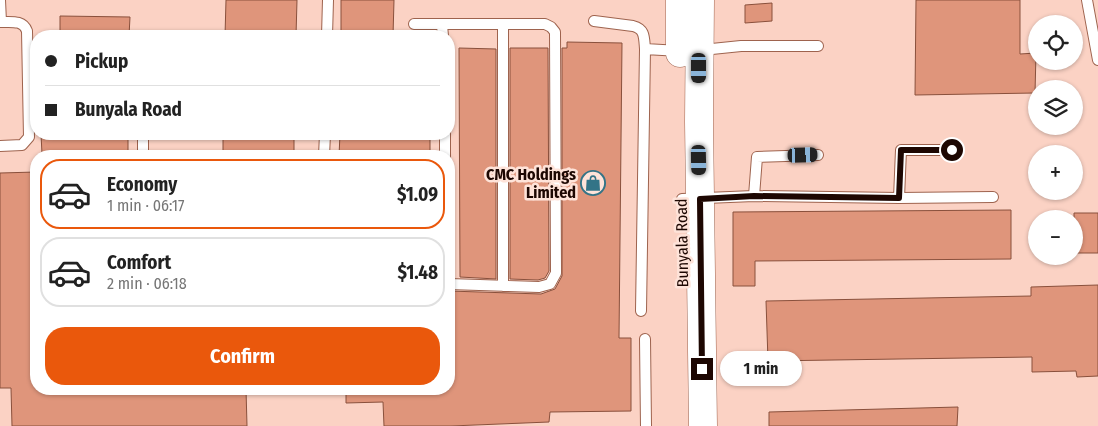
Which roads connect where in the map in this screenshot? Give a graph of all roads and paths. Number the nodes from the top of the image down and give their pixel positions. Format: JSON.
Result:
{"nodes":[{"id":1,"x":0,"y":0,"type":"edge"},
{"id":2,"x":328,"y":0,"type":"edge"},
{"id":3,"x":680,"y":0,"type":"edge"},
{"id":4,"x":700,"y":0,"type":"edge"},
{"id":5,"x":1088,"y":0,"type":"edge"},
{"id":6,"x":594,"y":21,"type":"dead end"},
{"id":7,"x":1,"y":22,"type":"edge"},
{"id":8,"x":414,"y":24,"type":"dead end"},
{"id":9,"x":503,"y":24,"type":"junction"},
{"id":10,"x":442,"y":25,"type":"junction"},
{"id":11,"x":327,"y":30,"type":"edge"},
{"id":12,"x":442,"y":30,"type":"edge"},
{"id":13,"x":818,"y":46,"type":"dead end"},
{"id":14,"x":646,"y":49,"type":"junction"},
{"id":15,"x":690,"y":50,"type":"junction"},
{"id":16,"x":1098,"y":60,"type":"edge"},
{"id":17,"x":0,"y":146,"type":"edge"},
{"id":18,"x":952,"y":150,"type":"dead end"},
{"id":19,"x":818,"y":155,"type":"dead end"},
{"id":20,"x":754,"y":196,"type":"junction"},
{"id":21,"x":993,"y":197,"type":"dead end"},
{"id":22,"x":899,"y":198,"type":"junction"},
{"id":23,"x":691,"y":199,"type":"junction"},
{"id":24,"x":455,"y":284,"type":"edge"},
{"id":25,"x":503,"y":286,"type":"junction"},
{"id":26,"x":641,"y":311,"type":"dead end"},
{"id":27,"x":645,"y":339,"type":"dead end"},
{"id":28,"x":646,"y":426,"type":"edge"},
{"id":29,"x":685,"y":426,"type":"edge"},
{"id":30,"x":703,"y":426,"type":"edge"}],
"edges":[{"from":1,"to":7,"type":"lane"},
{"from":2,"to":11,"type":"lane"},
{"from":3,"to":15,"type":"main road","name":"Bunyala Road"},
{"from":4,"to":15,"type":"main road","name":"Bunyala Road"},
{"from":5,"to":16,"type":"lane"},
{"from":6,"to":14,"type":"lane"},
{"from":7,"to":17,"type":"lane"},
{"from":8,"to":10,"type":"lane"},
{"from":9,"to":10,"type":"lane"},
{"from":9,"to":25,"type":"lane"},
{"from":9,"to":25,"type":"lane"},
{"from":10,"to":12,"type":"lane"},
{"from":13,"to":15,"type":"lane"},
{"from":14,"to":15,"type":"lane"},
{"from":14,"to":26,"type":"lane"},
{"from":15,"to":23,"type":"main road","name":"Bunyala Road"},
{"from":18,"to":22,"type":"lane"},
{"from":19,"to":20,"type":"lane"},
{"from":20,"to":22,"type":"lane"},
{"from":20,"to":23,"type":"lane"},
{"from":21,"to":22,"type":"lane"},
{"from":23,"to":29,"type":"main road","name":"Bunyala Road"},
{"from":23,"to":30,"type":"main road","name":"Bunyala Road"},
{"from":24,"to":25,"type":"lane"},
{"from":27,"to":28,"type":"lane"}]}
